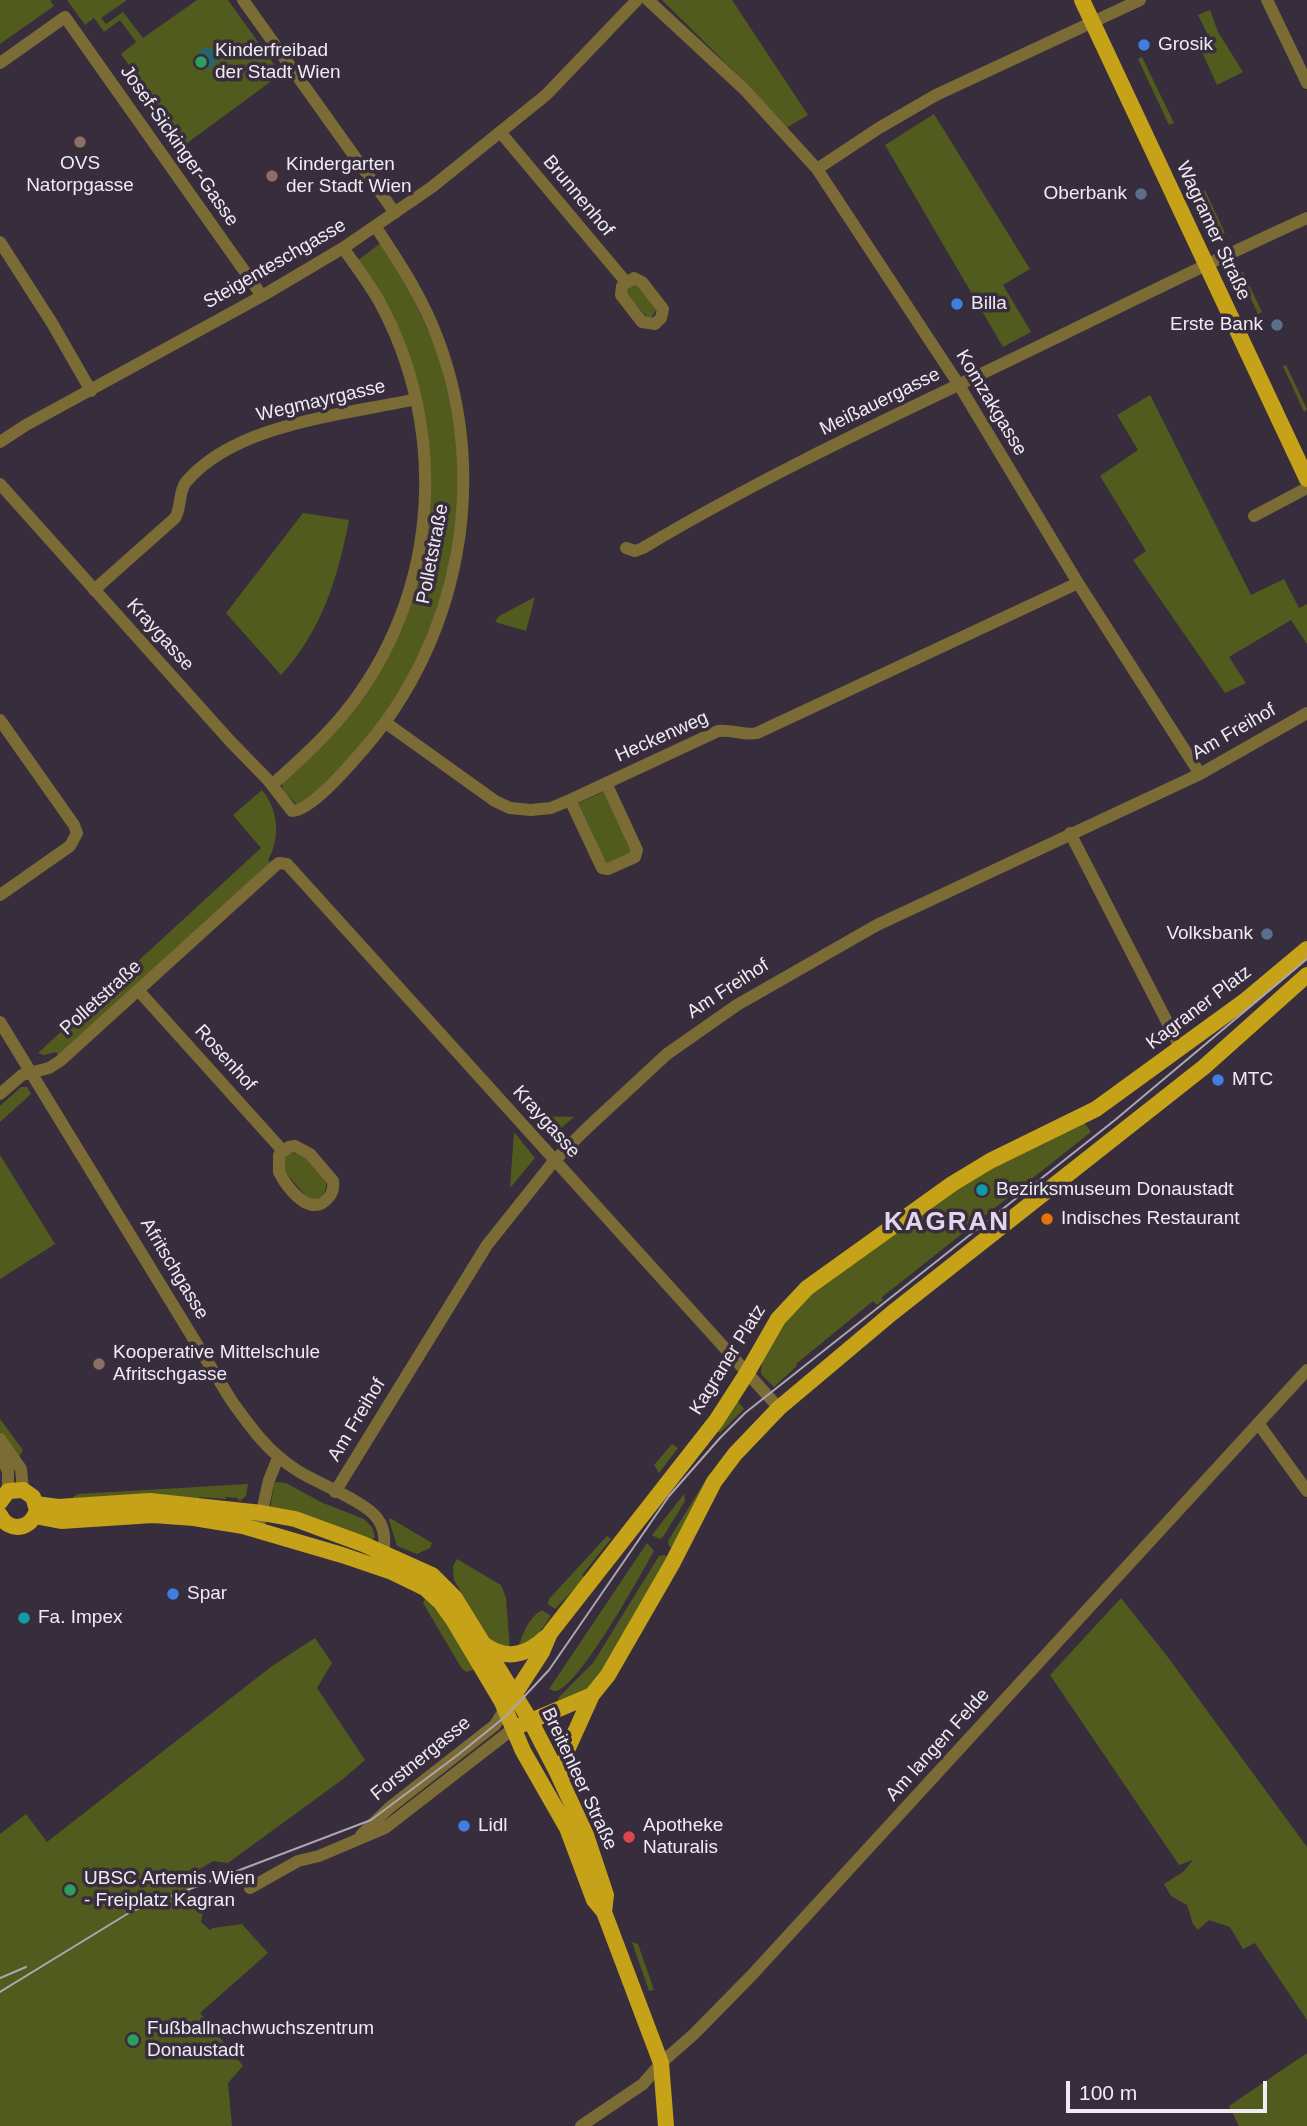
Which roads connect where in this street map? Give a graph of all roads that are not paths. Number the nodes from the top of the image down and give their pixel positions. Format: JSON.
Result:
{"nodes":[{"id":1,"x":243,"y":0,"type":"edge"},
{"id":2,"x":637,"y":0,"type":"edge"},
{"id":3,"x":648,"y":0,"type":"edge"},
{"id":4,"x":1082,"y":0,"type":"edge"},
{"id":5,"x":1140,"y":0,"type":"edge"},
{"id":6,"x":1267,"y":0,"type":"edge"},
{"id":7,"x":1092,"y":22,"type":"junction"},
{"id":8,"x":0,"y":63,"type":"edge"},
{"id":9,"x":1307,"y":83,"type":"edge"},
{"id":10,"x":501,"y":133,"type":"junction"},
{"id":11,"x":817,"y":169,"type":"junction"},
{"id":12,"x":395,"y":213,"type":"junction"},
{"id":13,"x":1307,"y":218,"type":"edge"},
{"id":14,"x":375,"y":226,"type":"junction"},
{"id":15,"x":0,"y":243,"type":"edge"},
{"id":16,"x":343,"y":248,"type":"junction"},
{"id":17,"x":1206,"y":264,"type":"junction"},
{"id":18,"x":626,"y":282,"type":"dead end"},
{"id":19,"x":262,"y":296,"type":"junction"},
{"id":20,"x":959,"y":385,"type":"junction"},
{"id":21,"x":91,"y":391,"type":"junction"},
{"id":22,"x":416,"y":399,"type":"junction"},
{"id":23,"x":0,"y":442,"type":"edge"},
{"id":24,"x":1307,"y":479,"type":"edge"},
{"id":25,"x":1307,"y":488,"type":"edge"},
{"id":26,"x":2,"y":489,"type":"edge"},
{"id":27,"x":1254,"y":516,"type":"dead end"},
{"id":28,"x":626,"y":548,"type":"dead end"},
{"id":29,"x":1078,"y":583,"type":"junction"},
{"id":30,"x":94,"y":590,"type":"junction"},
{"id":31,"x":1307,"y":713,"type":"edge"},
{"id":32,"x":0,"y":720,"type":"edge"},
{"id":33,"x":386,"y":723,"type":"junction"},
{"id":34,"x":1200,"y":774,"type":"junction"},
{"id":35,"x":606,"y":783,"type":"junction"},
{"id":36,"x":272,"y":785,"type":"junction"},
{"id":37,"x":570,"y":800,"type":"junction"},
{"id":38,"x":292,"y":811,"type":"joint"},
{"id":39,"x":1070,"y":833,"type":"junction"},
{"id":40,"x":283,"y":863,"type":"joint"},
{"id":41,"x":0,"y":895,"type":"edge"},
{"id":42,"x":1307,"y":949,"type":"edge"},
{"id":43,"x":1307,"y":975,"type":"edge"},
{"id":44,"x":138,"y":990,"type":"junction"},
{"id":45,"x":0,"y":1022,"type":"edge"},
{"id":46,"x":1181,"y":1049,"type":"junction"},
{"id":47,"x":33,"y":1073,"type":"junction"},
{"id":48,"x":0,"y":1094,"type":"edge"},
{"id":49,"x":283,"y":1151,"type":"junction"},
{"id":50,"x":554,"y":1161,"type":"junction"},
{"id":51,"x":1307,"y":1370,"type":"edge"},
{"id":52,"x":747,"y":1373,"type":"junction"},
{"id":53,"x":779,"y":1408,"type":"junction"},
{"id":54,"x":1258,"y":1423,"type":"junction"},
{"id":55,"x":0,"y":1439,"type":"edge"},
{"id":56,"x":0,"y":1455,"type":"edge"},
{"id":57,"x":278,"y":1458,"type":"junction"},
{"id":58,"x":1307,"y":1491,"type":"edge"},
{"id":59,"x":335,"y":1492,"type":"junction"},
{"id":60,"x":10,"y":1494,"type":"edge"},
{"id":61,"x":36,"y":1510,"type":"junction"},
{"id":62,"x":262,"y":1513,"type":"junction"},
{"id":63,"x":0,"y":1517,"type":"edge"},
{"id":64,"x":258,"y":1529,"type":"junction"},
{"id":65,"x":381,"y":1560,"type":"junction"},
{"id":66,"x":550,"y":1633,"type":"junction"},
{"id":67,"x":482,"y":1643,"type":"junction"},
{"id":68,"x":592,"y":1695,"type":"junction"},
{"id":69,"x":513,"y":1711,"type":"junction"},
{"id":70,"x":530,"y":1720,"type":"junction"},
{"id":71,"x":561,"y":1781,"type":"junction"},
{"id":72,"x":359,"y":1838,"type":"junction"},
{"id":73,"x":250,"y":1888,"type":"dead end"},
{"id":74,"x":604,"y":1912,"type":"junction"},
{"id":75,"x":661,"y":2063,"type":"junction"},
{"id":76,"x":663,"y":2104,"type":"junction"},
{"id":77,"x":580,"y":2126,"type":"edge"},
{"id":78,"x":657,"y":2126,"type":"edge"},
{"id":79,"x":666,"y":2126,"type":"edge"}],
"edges":[{"from":1,"to":12,"type":"street"},
{"from":2,"to":10,"type":"street","name":"Steigenteschgasse"},
{"from":3,"to":11,"type":"street","name":"Komzakgasse"},
{"from":4,"to":7,"type":"main road","name":"Wagramer Straße"},
{"from":5,"to":7,"type":"street"},
{"from":6,"to":9,"type":"street"},
{"from":7,"to":11,"type":"street"},
{"from":7,"to":17,"type":"main road","name":"Wagramer Straße"},
{"from":8,"to":19,"type":"street","name":"Josef-Sickinger-Gasse"},
{"from":10,"to":12,"type":"street","name":"Steigenteschgasse"},
{"from":10,"to":18,"type":"street","name":"Brunnenhof"},
{"from":11,"to":20,"type":"street","name":"Komzakgasse"},
{"from":12,"to":14,"type":"street","name":"Steigenteschgasse"},
{"from":13,"to":17,"type":"street","name":"Meißauergasse"},
{"from":14,"to":16,"type":"street","name":"Steigenteschgasse"},
{"from":14,"to":33,"type":"street","name":"Polletstraße"},
{"from":15,"to":21,"type":"street"},
{"from":16,"to":19,"type":"street","name":"Steigenteschgasse"},
{"from":16,"to":22,"type":"street","name":"Polletstraße"},
{"from":17,"to":20,"type":"street","name":"Meißauergasse"},
{"from":17,"to":24,"type":"main road","name":"Wagramer Straße"},
{"from":19,"to":21,"type":"street","name":"Steigenteschgasse"},
{"from":20,"to":28,"type":"street","name":"Meißauergasse"},
{"from":20,"to":29,"type":"street","name":"Komzakgasse"},
{"from":21,"to":23,"type":"street","name":"Steigenteschgasse"},
{"from":22,"to":30,"type":"street","name":"Wegmayrgasse"},
{"from":22,"to":36,"type":"street","name":"Polletstraße"},
{"from":25,"to":27,"type":"street"},
{"from":26,"to":30,"type":"street","name":"Kraygasse"},
{"from":29,"to":34,"type":"street","name":"Komzakgasse"},
{"from":29,"to":35,"type":"street","name":"Heckenweg"},
{"from":30,"to":36,"type":"street","name":"Kraygasse"},
{"from":31,"to":34,"type":"street","name":"Am Freihof"},
{"from":32,"to":41,"type":"street"},
{"from":33,"to":37,"type":"street","name":"Heckenweg"},
{"from":33,"to":38,"type":"street","name":"Polletstraße"},
{"from":34,"to":39,"type":"street","name":"Am Freihof"},
{"from":35,"to":37,"type":"street","name":"Heckenweg"},
{"from":35,"to":37,"type":"street"},
{"from":36,"to":38,"type":"street","name":"Kraygasse"},
{"from":39,"to":46,"type":"street"},
{"from":39,"to":50,"type":"street","name":"Am Freihof"},
{"from":40,"to":44,"type":"street","name":"Polletstraße"},
{"from":40,"to":50,"type":"street","name":"Kraygasse"},
{"from":42,"to":46,"type":"main road","name":"Kagraner Platz"},
{"from":43,"to":53,"type":"main road"},
{"from":44,"to":47,"type":"street","name":"Polletstraße"},
{"from":44,"to":49,"type":"street","name":"Rosenhof"},
{"from":45,"to":47,"type":"street","name":"Afritschgasse"},
{"from":46,"to":52,"type":"main road","name":"Kagraner Platz"},
{"from":47,"to":48,"type":"street","name":"Polletstraße"},
{"from":47,"to":57,"type":"street","name":"Afritschgasse"},
{"from":49,"to":49,"type":"street"},
{"from":50,"to":52,"type":"street","name":"Kraygasse"},
{"from":50,"to":59,"type":"street","name":"Am Freihof"},
{"from":51,"to":54,"type":"street","name":"Am langen Felde"},
{"from":52,"to":53,"type":"street","name":"Kraygasse"},
{"from":52,"to":66,"type":"main road","name":"Kagraner Platz"},
{"from":53,"to":68,"type":"main road"},
{"from":54,"to":58,"type":"street"},
{"from":54,"to":75,"type":"street","name":"Am langen Felde"},
{"from":55,"to":60,"type":"street"},
{"from":56,"to":60,"type":"street"},
{"from":57,"to":59,"type":"street","name":"Afritschgasse"},
{"from":57,"to":62,"type":"street"},
{"from":59,"to":65,"type":"street","name":"Afritschgasse"},
{"from":60,"to":61,"type":"main road"},
{"from":61,"to":62,"type":"main road"},
{"from":61,"to":63,"type":"main road"},
{"from":61,"to":64,"type":"main road"},
{"from":62,"to":64,"type":"street"},
{"from":62,"to":65,"type":"main road"},
{"from":64,"to":65,"type":"main road"},
{"from":65,"to":67,"type":"main road"},
{"from":65,"to":69,"type":"main road"},
{"from":66,"to":67,"type":"main road"},
{"from":66,"to":69,"type":"main road","name":"Kagraner Platz"},
{"from":67,"to":69,"type":"main road"},
{"from":68,"to":70,"type":"main road"},
{"from":68,"to":71,"type":"main road"},
{"from":69,"to":70,"type":"main road"},
{"from":69,"to":72,"type":"street","name":"Forstnergasse"},
{"from":69,"to":72,"type":"street","name":"Forstnergasse"},
{"from":69,"to":74,"type":"main road","name":"Breitenleer Straße"},
{"from":70,"to":71,"type":"main road","name":"Breitenleer Straße"},
{"from":71,"to":74,"type":"main road","name":"Breitenleer Straße"},
{"from":72,"to":73,"type":"street","name":"Forstnergasse"},
{"from":74,"to":75,"type":"main road","name":"Breitenleer Straße"},
{"from":75,"to":76,"type":"main road","name":"Breitenleer Straße"},
{"from":75,"to":77,"type":"street","name":"Am langen Felde"},
{"from":76,"to":78,"type":"main road","name":"Breitenleer Straße"},
{"from":76,"to":79,"type":"main road","name":"Breitenleer Straße"}]}
